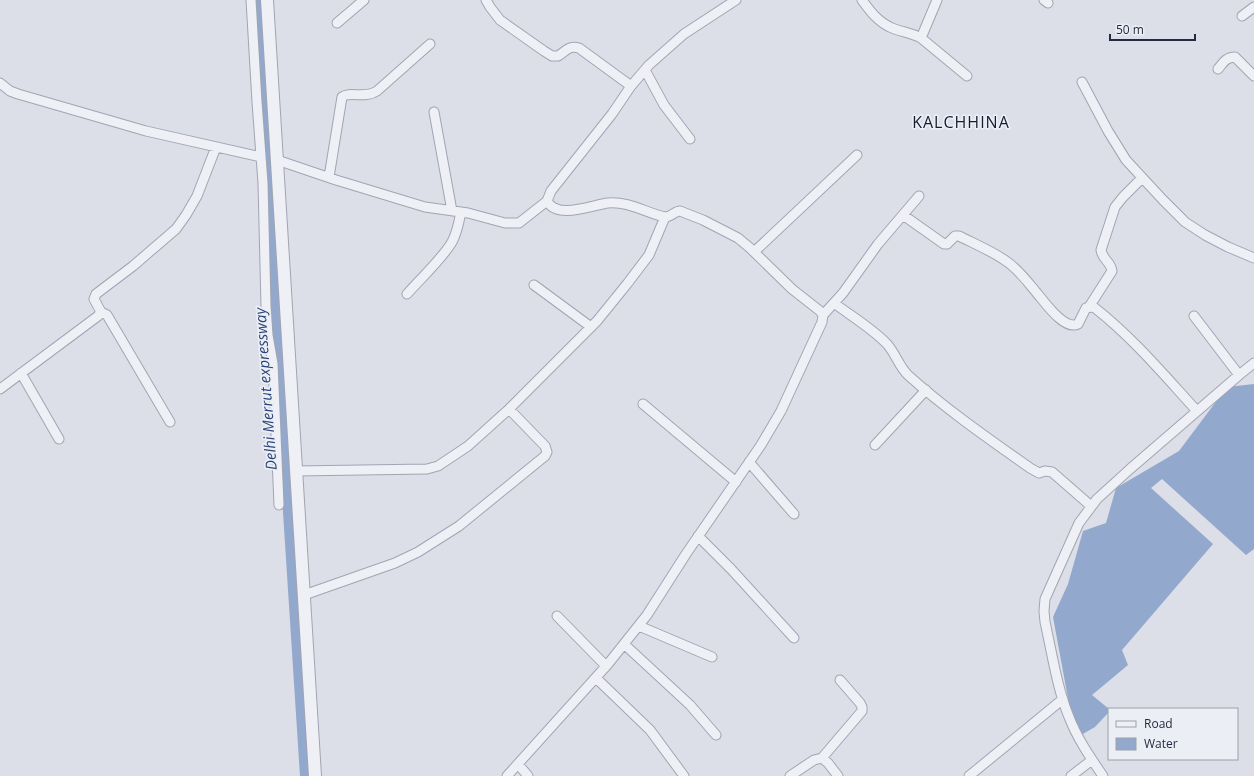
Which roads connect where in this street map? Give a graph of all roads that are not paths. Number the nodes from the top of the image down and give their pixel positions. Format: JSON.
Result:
{"nodes":[{"id":1,"x":252,"y":0,"type":"edge"},
{"id":2,"x":267,"y":0,"type":"edge"},
{"id":3,"x":364,"y":0,"type":"edge"},
{"id":4,"x":486,"y":0,"type":"edge"},
{"id":5,"x":734,"y":0,"type":"edge"},
{"id":6,"x":862,"y":0,"type":"edge"},
{"id":7,"x":936,"y":0,"type":"edge"},
{"id":8,"x":1254,"y":7,"type":"edge"},
{"id":9,"x":1242,"y":16,"type":"dead end"},
{"id":10,"x":337,"y":23,"type":"dead end"},
{"id":11,"x":921,"y":38,"type":"junction"},
{"id":12,"x":430,"y":44,"type":"dead end"},
{"id":13,"x":645,"y":70,"type":"junction"},
{"id":14,"x":1218,"y":70,"type":"dead end"},
{"id":15,"x":967,"y":76,"type":"dead end"},
{"id":16,"x":1254,"y":76,"type":"edge"},
{"id":17,"x":1082,"y":82,"type":"dead end"},
{"id":18,"x":0,"y":83,"type":"edge"},
{"id":19,"x":631,"y":86,"type":"junction"},
{"id":20,"x":434,"y":112,"type":"dead end"},
{"id":21,"x":690,"y":139,"type":"dead end"},
{"id":22,"x":216,"y":147,"type":"junction"},
{"id":23,"x":857,"y":155,"type":"dead end"},
{"id":24,"x":261,"y":157,"type":"junction"},
{"id":25,"x":278,"y":160,"type":"junction"},
{"id":26,"x":329,"y":177,"type":"junction"},
{"id":27,"x":1142,"y":178,"type":"junction"},
{"id":28,"x":919,"y":196,"type":"dead end"},
{"id":29,"x":547,"y":201,"type":"junction"},
{"id":30,"x":456,"y":211,"type":"junction"},
{"id":31,"x":902,"y":215,"type":"junction"},
{"id":32,"x":665,"y":217,"type":"junction"},
{"id":33,"x":754,"y":252,"type":"junction"},
{"id":34,"x":1254,"y":258,"type":"edge"},
{"id":35,"x":534,"y":285,"type":"dead end"},
{"id":36,"x":407,"y":294,"type":"dead end"},
{"id":37,"x":834,"y":303,"type":"junction"},
{"id":38,"x":1088,"y":307,"type":"junction"},
{"id":39,"x":101,"y":312,"type":"junction"},
{"id":40,"x":823,"y":315,"type":"junction"},
{"id":41,"x":1194,"y":316,"type":"dead end"},
{"id":42,"x":591,"y":327,"type":"junction"},
{"id":43,"x":1254,"y":363,"type":"edge"},
{"id":44,"x":21,"y":373,"type":"junction"},
{"id":45,"x":1239,"y":375,"type":"junction"},
{"id":46,"x":0,"y":389,"type":"edge"},
{"id":47,"x":926,"y":390,"type":"junction"},
{"id":48,"x":643,"y":404,"type":"dead end"},
{"id":49,"x":509,"y":409,"type":"junction"},
{"id":50,"x":1197,"y":411,"type":"junction"},
{"id":51,"x":170,"y":422,"type":"dead end"},
{"id":52,"x":59,"y":439,"type":"dead end"},
{"id":53,"x":875,"y":445,"type":"dead end"},
{"id":54,"x":749,"y":462,"type":"junction"},
{"id":55,"x":296,"y":471,"type":"junction"},
{"id":56,"x":736,"y":482,"type":"junction"},
{"id":57,"x":279,"y":505,"type":"dead end"},
{"id":58,"x":1091,"y":506,"type":"junction"},
{"id":59,"x":794,"y":514,"type":"dead end"},
{"id":60,"x":698,"y":536,"type":"junction"},
{"id":61,"x":304,"y":595,"type":"junction"},
{"id":62,"x":556,"y":616,"type":"dead end"},
{"id":63,"x":639,"y":626,"type":"junction"},
{"id":64,"x":794,"y":638,"type":"dead end"},
{"id":65,"x":624,"y":644,"type":"junction"},
{"id":66,"x":712,"y":658,"type":"dead end"},
{"id":67,"x":606,"y":666,"type":"junction"},
{"id":68,"x":596,"y":678,"type":"junction"},
{"id":69,"x":840,"y":680,"type":"dead end"},
{"id":70,"x":1063,"y":699,"type":"junction"},
{"id":71,"x":716,"y":735,"type":"dead end"},
{"id":72,"x":822,"y":758,"type":"junction"},
{"id":73,"x":1092,"y":760,"type":"junction"},
{"id":74,"x":518,"y":764,"type":"junction"},
{"id":75,"x":315,"y":776,"type":"edge"},
{"id":76,"x":507,"y":776,"type":"edge"},
{"id":77,"x":528,"y":776,"type":"edge"},
{"id":78,"x":684,"y":776,"type":"edge"},
{"id":79,"x":790,"y":776,"type":"edge"},
{"id":80,"x":838,"y":776,"type":"edge"},
{"id":81,"x":969,"y":776,"type":"edge"},
{"id":82,"x":1071,"y":776,"type":"edge"},
{"id":83,"x":1103,"y":776,"type":"edge"}],
"edges":[{"from":1,"to":24,"type":"street"},
{"from":2,"to":25,"type":"street"},
{"from":3,"to":10,"type":"street"},
{"from":4,"to":19,"type":"street"},
{"from":5,"to":13,"type":"street"},
{"from":6,"to":11,"type":"street"},
{"from":7,"to":11,"type":"street"},
{"from":8,"to":9,"type":"street"},
{"from":11,"to":15,"type":"street"},
{"from":12,"to":26,"type":"street"},
{"from":13,"to":19,"type":"street"},
{"from":13,"to":21,"type":"street"},
{"from":14,"to":16,"type":"street"},
{"from":17,"to":27,"type":"street"},
{"from":18,"to":22,"type":"street"},
{"from":19,"to":29,"type":"street"},
{"from":20,"to":30,"type":"street"},
{"from":22,"to":24,"type":"street"},
{"from":22,"to":39,"type":"street"},
{"from":23,"to":33,"type":"street"},
{"from":24,"to":57,"type":"street"},
{"from":25,"to":26,"type":"street"},
{"from":25,"to":55,"type":"street"},
{"from":26,"to":30,"type":"street"},
{"from":27,"to":34,"type":"street"},
{"from":27,"to":38,"type":"street"},
{"from":28,"to":31,"type":"street"},
{"from":29,"to":30,"type":"street"},
{"from":29,"to":32,"type":"street"},
{"from":30,"to":36,"type":"street"},
{"from":31,"to":37,"type":"street"},
{"from":31,"to":38,"type":"street"},
{"from":32,"to":33,"type":"street"},
{"from":32,"to":42,"type":"street"},
{"from":33,"to":40,"type":"street"},
{"from":35,"to":42,"type":"street"},
{"from":37,"to":40,"type":"street"},
{"from":37,"to":47,"type":"street"},
{"from":38,"to":50,"type":"street"},
{"from":39,"to":44,"type":"street"},
{"from":39,"to":51,"type":"street"},
{"from":40,"to":54,"type":"street"},
{"from":41,"to":45,"type":"street"},
{"from":42,"to":49,"type":"street"},
{"from":43,"to":45,"type":"street"},
{"from":44,"to":46,"type":"street"},
{"from":44,"to":52,"type":"street"},
{"from":45,"to":50,"type":"street"},
{"from":47,"to":53,"type":"street"},
{"from":47,"to":58,"type":"street"},
{"from":48,"to":56,"type":"street"},
{"from":49,"to":55,"type":"street"},
{"from":49,"to":61,"type":"street"},
{"from":50,"to":58,"type":"street"},
{"from":54,"to":56,"type":"street"},
{"from":54,"to":59,"type":"street"},
{"from":55,"to":61,"type":"street"},
{"from":56,"to":60,"type":"street"},
{"from":58,"to":70,"type":"street"},
{"from":60,"to":63,"type":"street"},
{"from":60,"to":64,"type":"street"},
{"from":61,"to":75,"type":"street"},
{"from":62,"to":67,"type":"street"},
{"from":63,"to":65,"type":"street"},
{"from":63,"to":66,"type":"street"},
{"from":65,"to":67,"type":"street"},
{"from":65,"to":71,"type":"street"},
{"from":67,"to":68,"type":"street"},
{"from":68,"to":74,"type":"street"},
{"from":68,"to":78,"type":"street"},
{"from":69,"to":72,"type":"street"},
{"from":70,"to":73,"type":"street"},
{"from":70,"to":81,"type":"street"},
{"from":72,"to":79,"type":"street"},
{"from":72,"to":80,"type":"street"},
{"from":73,"to":82,"type":"street"},
{"from":73,"to":83,"type":"street"},
{"from":74,"to":76,"type":"street"},
{"from":74,"to":77,"type":"street"}]}
